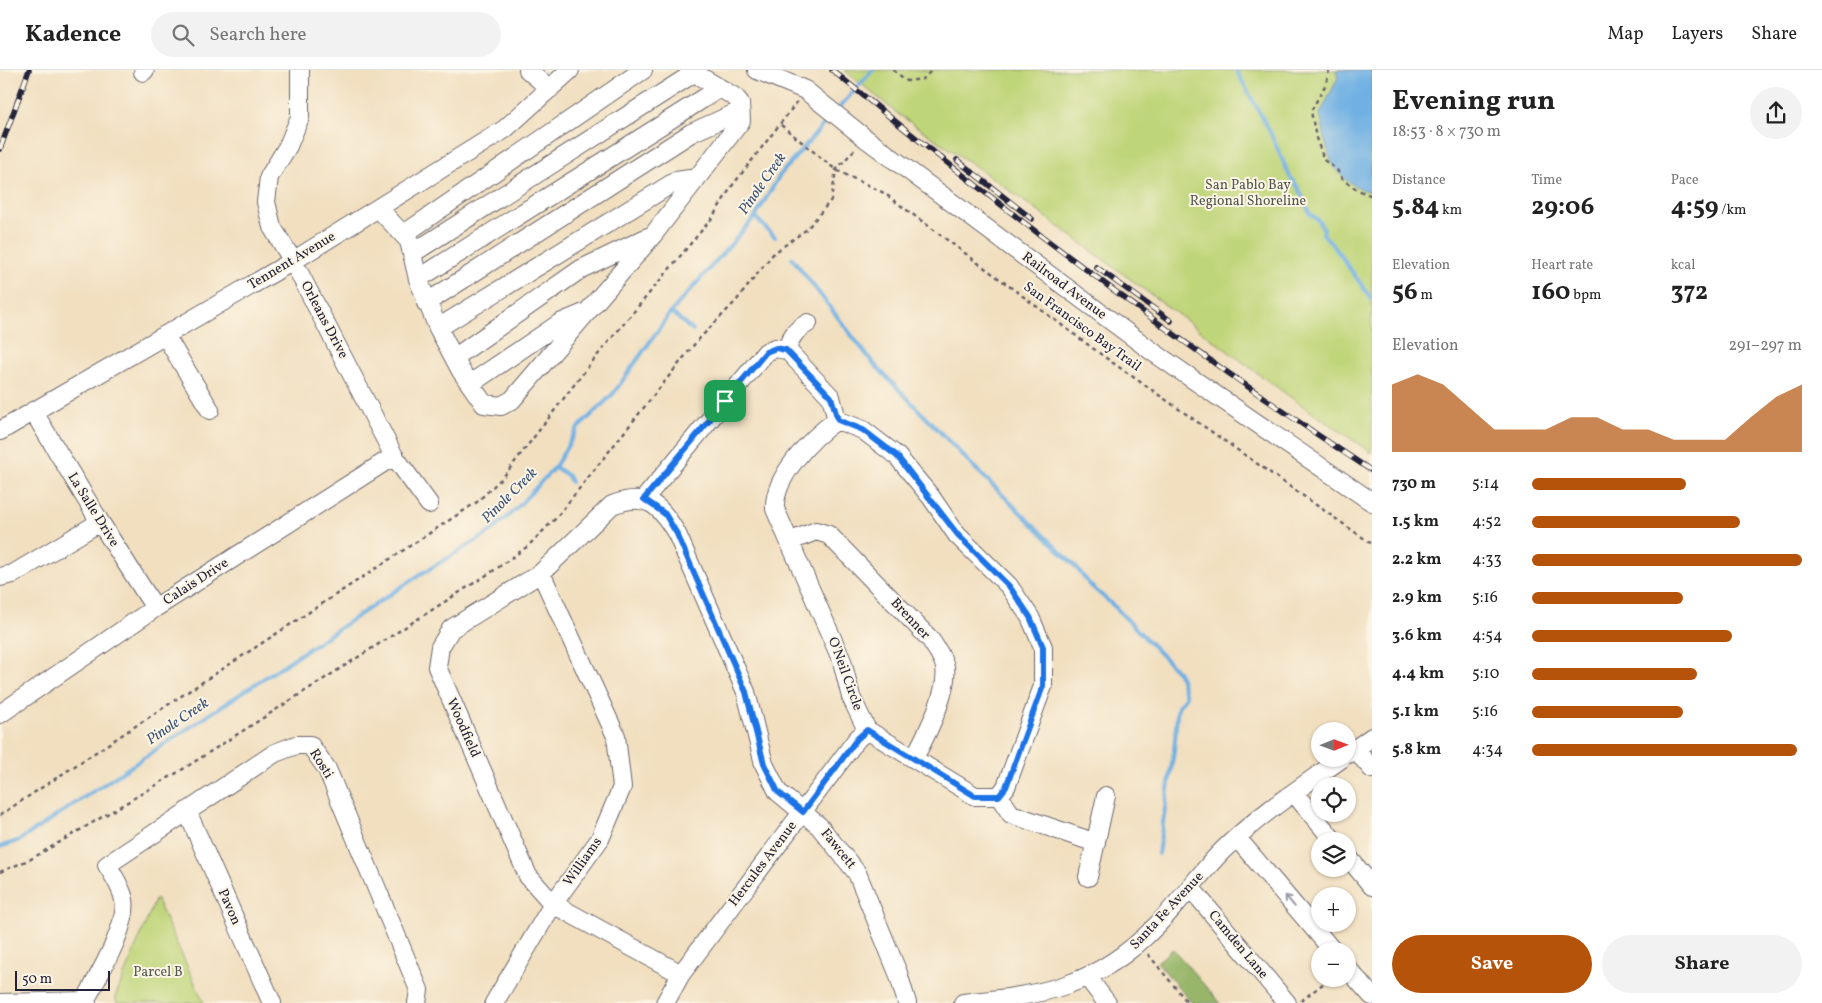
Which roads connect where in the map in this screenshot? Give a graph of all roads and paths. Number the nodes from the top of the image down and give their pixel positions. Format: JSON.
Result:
{"nodes":[{"id":1,"x":300,"y":70,"type":"edge"},
{"id":2,"x":528,"y":70,"type":"edge"},
{"id":3,"x":570,"y":70,"type":"edge"},
{"id":4,"x":642,"y":70,"type":"edge"},
{"id":5,"x":757,"y":70,"type":"edge"},
{"id":6,"x":893,"y":70,"type":"edge"},
{"id":7,"x":932,"y":70,"type":"edge"},
{"id":8,"x":1329,"y":70,"type":"edge"},
{"id":9,"x":692,"y":71,"type":"edge"},
{"id":10,"x":550,"y":88,"type":"junction"},
{"id":11,"x":720,"y":88,"type":"junction"},
{"id":12,"x":805,"y":90,"type":"junction"},
{"id":13,"x":740,"y":111,"type":"junction"},
{"id":14,"x":865,"y":138,"type":"junction"},
{"id":15,"x":836,"y":170,"type":"junction"},
{"id":16,"x":697,"y":178,"type":"junction"},
{"id":17,"x":1372,"y":196,"type":"edge"},
{"id":18,"x":378,"y":208,"type":"junction"},
{"id":19,"x":404,"y":234,"type":"junction"},
{"id":20,"x":653,"y":235,"type":"junction"},
{"id":21,"x":413,"y":254,"type":"junction"},
{"id":22,"x":293,"y":261,"type":"junction"},
{"id":23,"x":418,"y":279,"type":"junction"},
{"id":24,"x":426,"y":303,"type":"junction"},
{"id":25,"x":589,"y":311,"type":"junction"},
{"id":26,"x":808,"y":323,"type":"dead end"},
{"id":27,"x":438,"y":328,"type":"junction"},
{"id":28,"x":165,"y":335,"type":"junction"},
{"id":29,"x":786,"y":350,"type":"junction"},
{"id":30,"x":454,"y":358,"type":"junction"},
{"id":31,"x":470,"y":384,"type":"junction"},
{"id":32,"x":210,"y":410,"type":"dead end"},
{"id":33,"x":34,"y":411,"type":"junction"},
{"id":34,"x":838,"y":420,"type":"junction"},
{"id":35,"x":0,"y":431,"type":"edge"},
{"id":36,"x":394,"y":456,"type":"junction"},
{"id":37,"x":644,"y":499,"type":"junction"},
{"id":38,"x":1372,"y":502,"type":"edge"},
{"id":39,"x":429,"y":504,"type":"dead end"},
{"id":40,"x":100,"y":522,"type":"junction"},
{"id":41,"x":790,"y":541,"type":"junction"},
{"id":42,"x":1372,"y":544,"type":"edge"},
{"id":43,"x":541,"y":573,"type":"junction"},
{"id":44,"x":0,"y":577,"type":"edge"},
{"id":45,"x":155,"y":608,"type":"junction"},
{"id":46,"x":0,"y":714,"type":"edge"},
{"id":47,"x":867,"y":730,"type":"junction"},
{"id":48,"x":1372,"y":737,"type":"edge"},
{"id":49,"x":1356,"y":748,"type":"edge"},
{"id":50,"x":914,"y":758,"type":"junction"},
{"id":51,"x":1356,"y":759,"type":"edge"},
{"id":52,"x":1329,"y":768,"type":"edge"},
{"id":53,"x":1372,"y":770,"type":"edge"},
{"id":54,"x":1294,"y":793,"type":"junction"},
{"id":55,"x":999,"y":796,"type":"junction"},
{"id":56,"x":1106,"y":796,"type":"dead end"},
{"id":57,"x":187,"y":811,"type":"junction"},
{"id":58,"x":803,"y":812,"type":"junction"},
{"id":59,"x":1326,"y":832,"type":"edge"},
{"id":60,"x":1237,"y":838,"type":"junction"},
{"id":61,"x":1096,"y":843,"type":"junction"},
{"id":62,"x":1356,"y":867,"type":"edge"},
{"id":63,"x":0,"y":872,"type":"edge"},
{"id":64,"x":1088,"y":877,"type":"dead end"},
{"id":65,"x":1372,"y":886,"type":"edge"},
{"id":66,"x":1190,"y":887,"type":"junction"},
{"id":67,"x":553,"y":904,"type":"junction"},
{"id":68,"x":1138,"y":942,"type":"junction"},
{"id":69,"x":1324,"y":942,"type":"edge"},
{"id":70,"x":681,"y":974,"type":"junction"},
{"id":71,"x":1088,"y":978,"type":"junction"},
{"id":72,"x":1356,"y":978,"type":"edge"},
{"id":73,"x":1319,"y":987,"type":"edge"},
{"id":74,"x":1372,"y":996,"type":"edge"},
{"id":75,"x":86,"y":1002,"type":"edge"},
{"id":76,"x":0,"y":1003,"type":"edge"},
{"id":77,"x":272,"y":1003,"type":"edge"},
{"id":78,"x":417,"y":1003,"type":"edge"},
{"id":79,"x":494,"y":1003,"type":"edge"},
{"id":80,"x":665,"y":1003,"type":"edge"},
{"id":81,"x":907,"y":1003,"type":"edge"},
{"id":82,"x":963,"y":1003,"type":"edge"},
{"id":83,"x":1107,"y":1003,"type":"edge"},
{"id":84,"x":1188,"y":1003,"type":"edge"},
{"id":85,"x":1287,"y":1003,"type":"edge"},
{"id":86,"x":1299,"y":1003,"type":"edge"}],
"edges":[{"from":1,"to":22,"type":"street","name":"Orleans Drive"},
{"from":2,"to":10,"type":"street"},
{"from":3,"to":10,"type":"street","name":"Tennent Avenue"},
{"from":4,"to":19,"type":"street"},
{"from":5,"to":12,"type":"street","name":"Railroad Avenue"},
{"from":6,"to":7,"type":"path"},
{"from":8,"to":17,"type":"path"},
{"from":9,"to":11,"type":"street"},
{"from":9,"to":21,"type":"street"},
{"from":10,"to":18,"type":"street","name":"Tennent Avenue"},
{"from":11,"to":13,"type":"street"},
{"from":11,"to":23,"type":"street"},
{"from":12,"to":14,"type":"street","name":"Railroad Avenue"},
{"from":12,"to":15,"type":"path","name":"San Francisco Bay Trail"},
{"from":13,"to":16,"type":"street"},
{"from":13,"to":24,"type":"street"},
{"from":14,"to":15,"type":"path"},
{"from":14,"to":38,"type":"street","name":"Railroad Avenue"},
{"from":15,"to":42,"type":"path","name":"San Francisco Bay Trail"},
{"from":15,"to":63,"type":"path"},
{"from":16,"to":20,"type":"street"},
{"from":16,"to":27,"type":"street"},
{"from":18,"to":19,"type":"street"},
{"from":18,"to":22,"type":"street","name":"Tennent Avenue"},
{"from":19,"to":21,"type":"street"},
{"from":20,"to":25,"type":"street"},
{"from":20,"to":30,"type":"street"},
{"from":21,"to":23,"type":"street"},
{"from":22,"to":28,"type":"street","name":"Tennent Avenue"},
{"from":22,"to":36,"type":"street","name":"Orleans Drive"},
{"from":23,"to":24,"type":"street"},
{"from":24,"to":27,"type":"street"},
{"from":25,"to":31,"type":"street"},
{"from":25,"to":31,"type":"street"},
{"from":26,"to":29,"type":"street"},
{"from":27,"to":30,"type":"street"},
{"from":28,"to":32,"type":"street"},
{"from":28,"to":33,"type":"street","name":"Tennent Avenue"},
{"from":29,"to":34,"type":"street"},
{"from":29,"to":37,"type":"street"},
{"from":30,"to":31,"type":"street"},
{"from":33,"to":35,"type":"street","name":"Tennent Avenue"},
{"from":33,"to":40,"type":"street","name":"La Salle Drive"},
{"from":34,"to":41,"type":"street","name":"O'Neil Circle"},
{"from":34,"to":55,"type":"street"},
{"from":36,"to":39,"type":"street","name":"Orleans Drive"},
{"from":36,"to":45,"type":"street","name":"Calais Drive"},
{"from":37,"to":43,"type":"street","name":"Woodfield"},
{"from":37,"to":58,"type":"street","name":"Fawcett"},
{"from":40,"to":44,"type":"street"},
{"from":40,"to":45,"type":"street","name":"La Salle Drive"},
{"from":41,"to":47,"type":"street","name":"O'Neil Circle"},
{"from":41,"to":50,"type":"street","name":"Brenner"},
{"from":43,"to":67,"type":"street","name":"Williams"},
{"from":43,"to":67,"type":"street","name":"Woodfield"},
{"from":45,"to":46,"type":"street","name":"Calais Drive"},
{"from":47,"to":50,"type":"street"},
{"from":47,"to":58,"type":"street","name":"Hercules Avenue"},
{"from":48,"to":49,"type":"street","name":"Santa Fe Avenue"},
{"from":50,"to":55,"type":"street"},
{"from":51,"to":53,"type":"street"},
{"from":52,"to":54,"type":"street","name":"Santa Fe Avenue"},
{"from":54,"to":59,"type":"street"},
{"from":54,"to":60,"type":"street","name":"Santa Fe Avenue"},
{"from":55,"to":61,"type":"street"},
{"from":56,"to":61,"type":"street"},
{"from":57,"to":75,"type":"street","name":"Rosti"},
{"from":57,"to":77,"type":"street","name":"Pavon"},
{"from":57,"to":78,"type":"street","name":"Rosti"},
{"from":58,"to":70,"type":"street","name":"Hercules Avenue"},
{"from":58,"to":81,"type":"street","name":"Fawcett"},
{"from":60,"to":66,"type":"street","name":"Santa Fe Avenue"},
{"from":69,"to":60,"type":"street","one_way":true},
{"from":61,"to":64,"type":"street"},
{"from":62,"to":65,"type":"street"},
{"from":66,"to":68,"type":"street","name":"Santa Fe Avenue"},
{"from":66,"to":85,"type":"street","name":"Camden Lane"},
{"from":67,"to":70,"type":"street","name":"Woodfield"},
{"from":67,"to":79,"type":"street","name":"Williams"},
{"from":68,"to":71,"type":"street","name":"Santa Fe Avenue"},
{"from":68,"to":84,"type":"path"},
{"from":70,"to":80,"type":"street","name":"Hercules Avenue"},
{"from":71,"to":82,"type":"street","name":"Santa Fe Avenue"},
{"from":71,"to":83,"type":"street"},
{"from":72,"to":74,"type":"street"},
{"from":73,"to":86,"type":"path"},
{"from":75,"to":76,"type":"street"}]}
